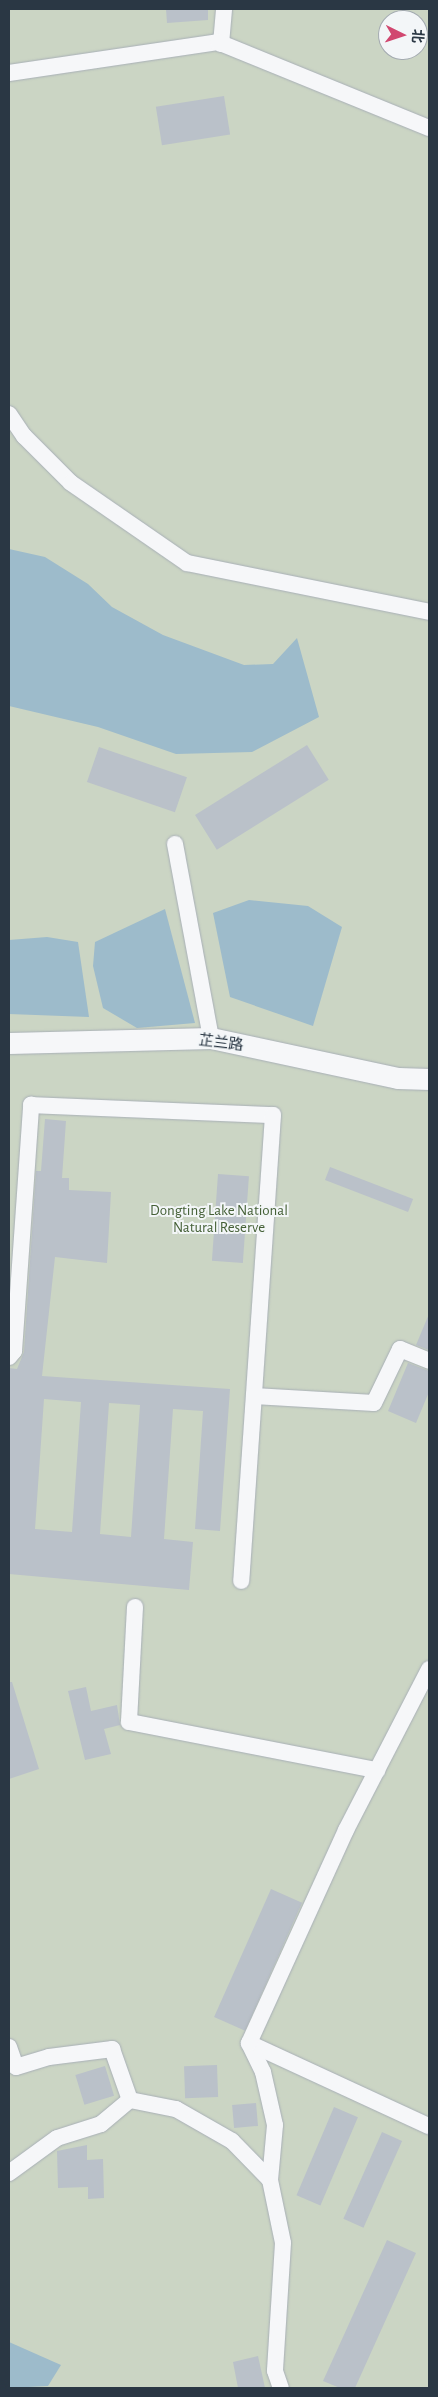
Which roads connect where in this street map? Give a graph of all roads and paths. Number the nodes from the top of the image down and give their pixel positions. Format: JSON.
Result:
{"nodes":[{"id":1,"x":224,"y":9,"type":"edge"},
{"id":2,"x":221,"y":44,"type":"junction"},
{"id":3,"x":9,"y":73,"type":"edge"},
{"id":4,"x":429,"y":128,"type":"edge"},
{"id":5,"x":9,"y":414,"type":"edge"},
{"id":6,"x":429,"y":612,"type":"edge"},
{"id":7,"x":175,"y":844,"type":"dead end"},
{"id":8,"x":211,"y":1038,"type":"junction"},
{"id":9,"x":9,"y":1043,"type":"edge"},
{"id":10,"x":429,"y":1079,"type":"edge"},
{"id":11,"x":9,"y":1357,"type":"edge"},
{"id":12,"x":429,"y":1360,"type":"edge"},
{"id":13,"x":254,"y":1396,"type":"junction"},
{"id":14,"x":241,"y":1581,"type":"dead end"},
{"id":15,"x":135,"y":1607,"type":"dead end"},
{"id":16,"x":429,"y":1668,"type":"edge"},
{"id":17,"x":377,"y":1770,"type":"junction"},
{"id":18,"x":249,"y":2043,"type":"junction"},
{"id":19,"x":9,"y":2047,"type":"edge"},
{"id":20,"x":130,"y":2100,"type":"junction"},
{"id":21,"x":429,"y":2126,"type":"edge"},
{"id":22,"x":9,"y":2173,"type":"edge"},
{"id":23,"x":270,"y":2180,"type":"junction"},
{"id":24,"x":281,"y":2388,"type":"edge"}],
"edges":[{"from":1,"to":2,"type":"street"},
{"from":2,"to":3,"type":"street"},
{"from":2,"to":4,"type":"street"},
{"from":5,"to":6,"type":"street"},
{"from":7,"to":8,"type":"street"},
{"from":8,"to":9,"type":"street","name":"芷兰路"},
{"from":8,"to":10,"type":"street","name":"芷兰路"},
{"from":11,"to":13,"type":"street"},
{"from":12,"to":13,"type":"street"},
{"from":13,"to":14,"type":"street"},
{"from":15,"to":17,"type":"street"},
{"from":16,"to":17,"type":"street"},
{"from":17,"to":18,"type":"street"},
{"from":18,"to":21,"type":"street"},
{"from":18,"to":23,"type":"street"},
{"from":19,"to":20,"type":"street"},
{"from":20,"to":22,"type":"street"},
{"from":20,"to":23,"type":"street"},
{"from":23,"to":24,"type":"street"}]}
